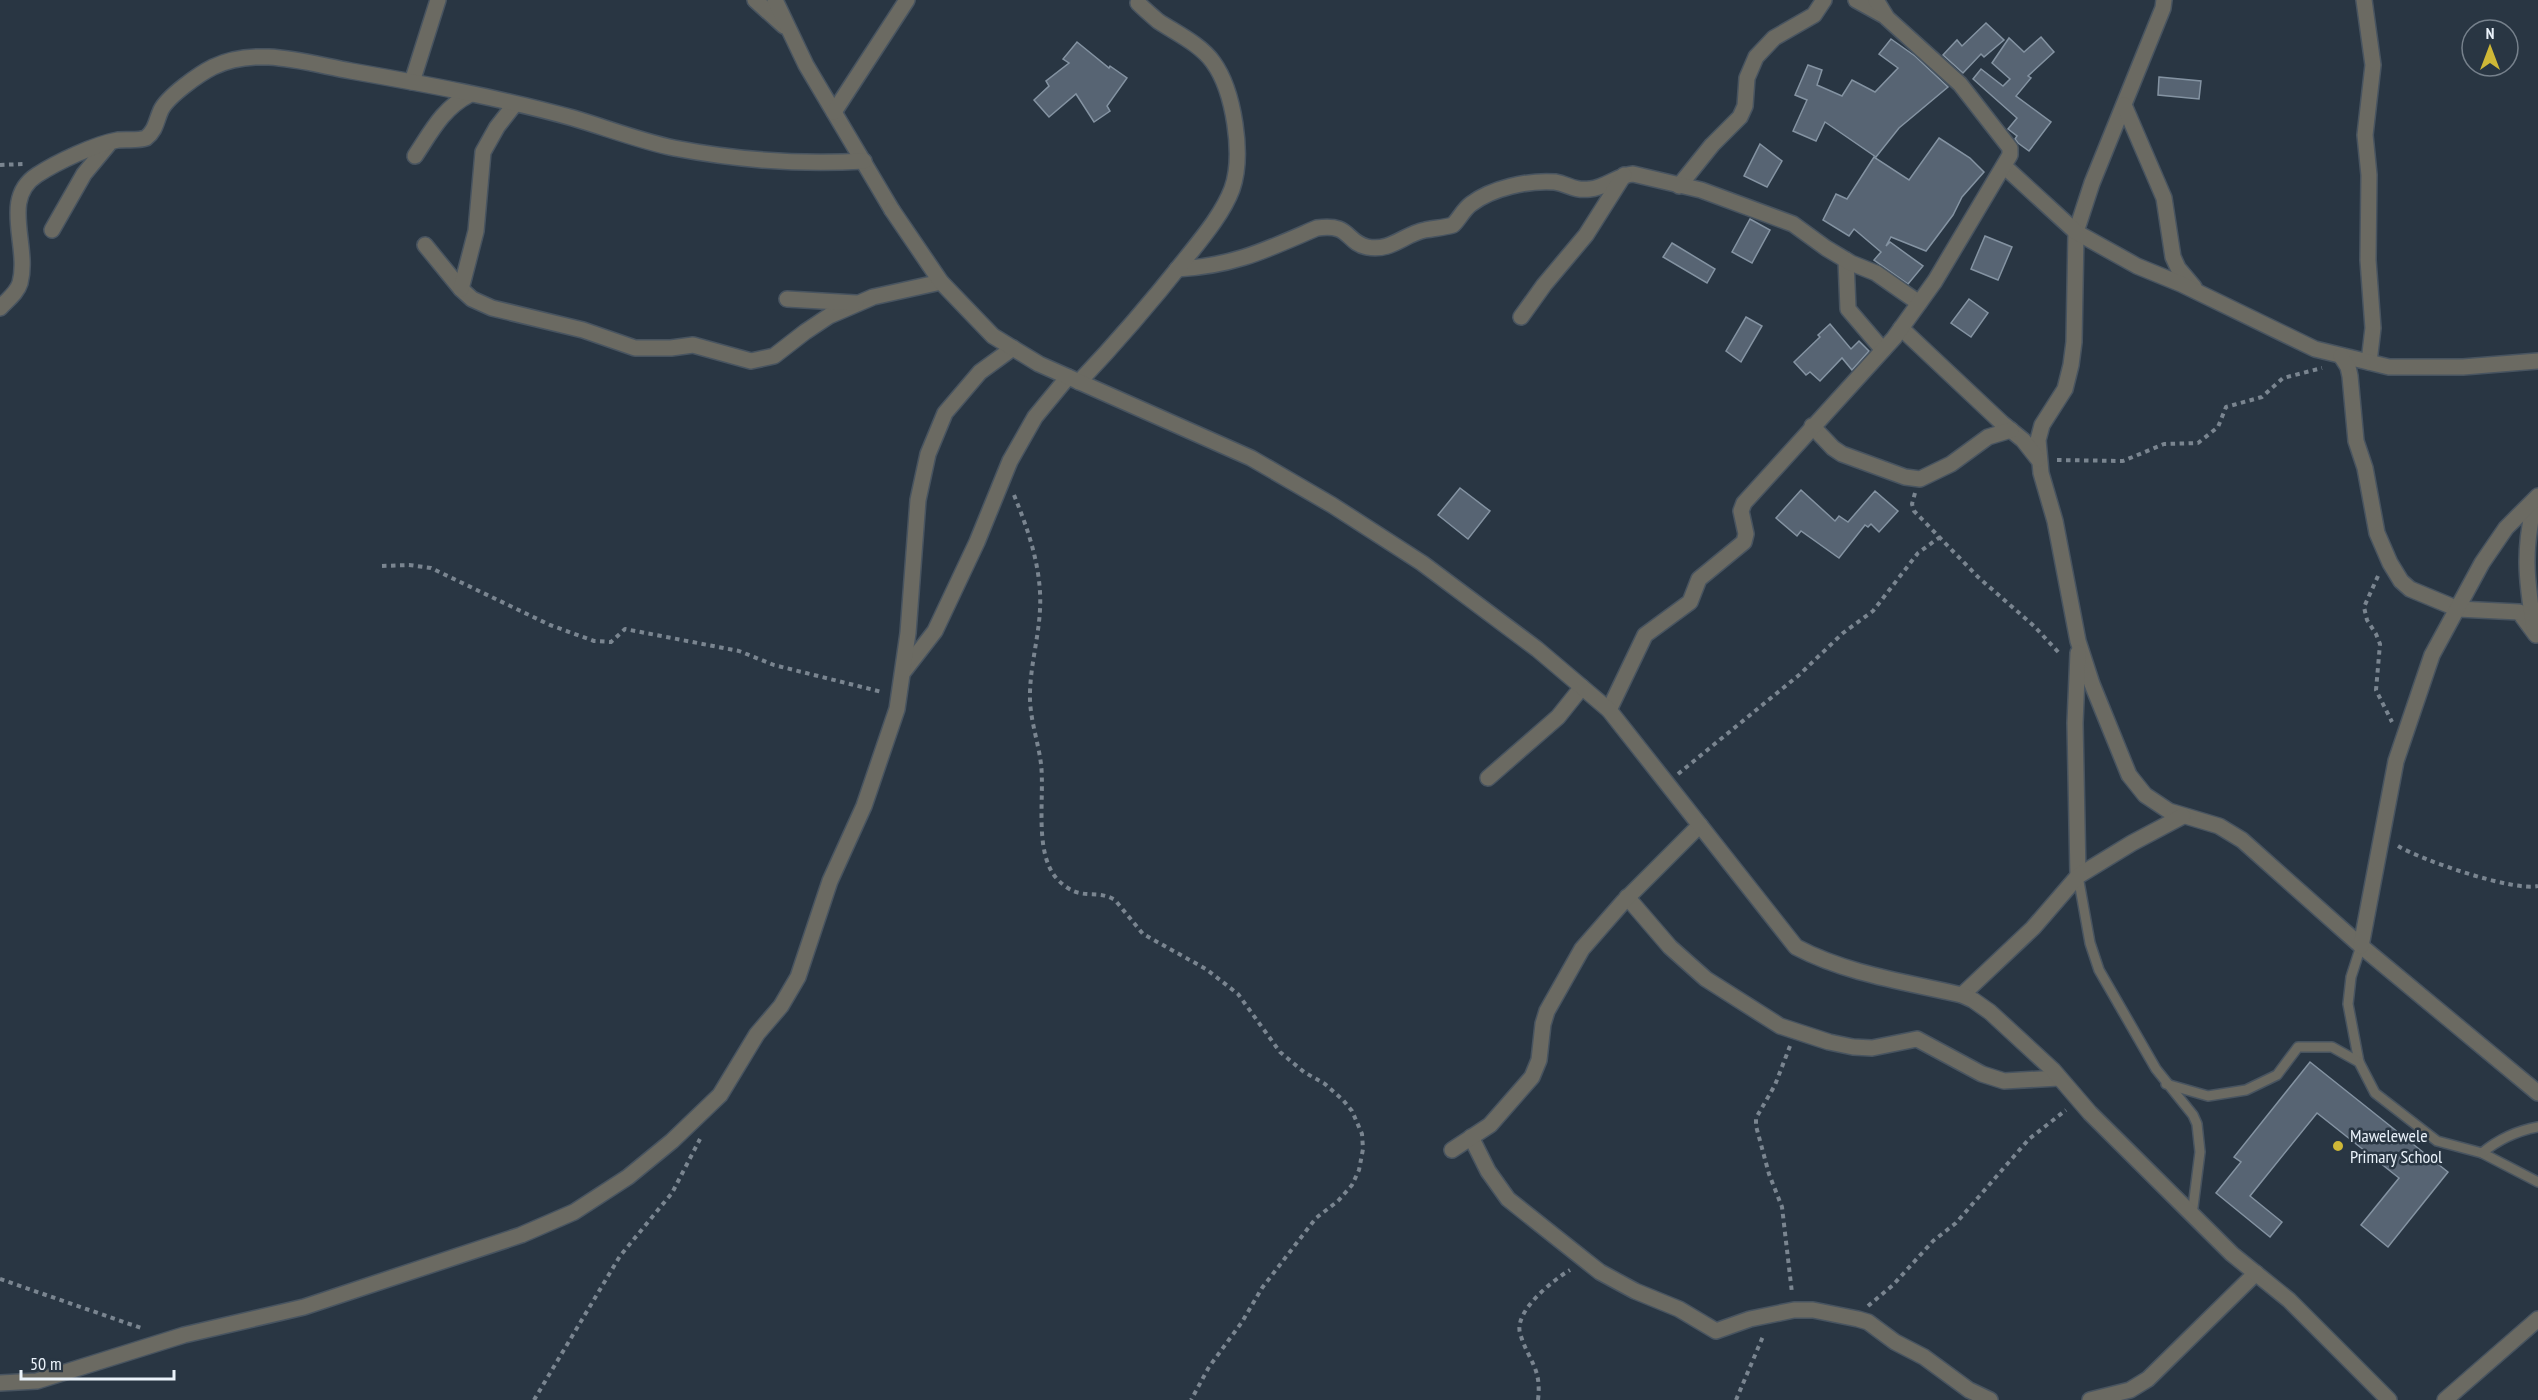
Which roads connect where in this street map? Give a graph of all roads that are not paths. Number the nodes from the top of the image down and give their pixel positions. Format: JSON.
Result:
{"nodes":[{"id":1,"x":438,"y":0,"type":"edge"},
{"id":2,"x":755,"y":0,"type":"edge"},
{"id":3,"x":775,"y":0,"type":"edge"},
{"id":4,"x":907,"y":0,"type":"edge"},
{"id":5,"x":1824,"y":0,"type":"edge"},
{"id":6,"x":1856,"y":0,"type":"edge"},
{"id":7,"x":1876,"y":0,"type":"edge"},
{"id":8,"x":2164,"y":0,"type":"edge"},
{"id":9,"x":2364,"y":0,"type":"edge"},
{"id":10,"x":1138,"y":3,"type":"dead end"},
{"id":11,"x":1887,"y":18,"type":"junction"},
{"id":12,"x":789,"y":31,"type":"junction"},
{"id":13,"x":412,"y":82,"type":"junction"},
{"id":14,"x":469,"y":95,"type":"junction"},
{"id":15,"x":515,"y":104,"type":"junction"},
{"id":16,"x":2124,"y":105,"type":"junction"},
{"id":17,"x":834,"y":112,"type":"junction"},
{"id":18,"x":110,"y":143,"type":"junction"},
{"id":19,"x":415,"y":156,"type":"dead end"},
{"id":20,"x":864,"y":161,"type":"junction"},
{"id":21,"x":2004,"y":166,"type":"junction"},
{"id":22,"x":1624,"y":175,"type":"junction"},
{"id":23,"x":1679,"y":186,"type":"junction"},
{"id":24,"x":52,"y":230,"type":"dead end"},
{"id":25,"x":2076,"y":232,"type":"junction"},
{"id":26,"x":425,"y":245,"type":"dead end"},
{"id":27,"x":1846,"y":260,"type":"junction"},
{"id":28,"x":1177,"y":269,"type":"junction"},
{"id":29,"x":941,"y":282,"type":"junction"},
{"id":30,"x":461,"y":289,"type":"junction"},
{"id":31,"x":2198,"y":293,"type":"junction"},
{"id":32,"x":787,"y":299,"type":"dead end"},
{"id":33,"x":859,"y":303,"type":"junction"},
{"id":34,"x":1919,"y":303,"type":"junction"},
{"id":35,"x":0,"y":308,"type":"edge"},
{"id":36,"x":1521,"y":317,"type":"dead end"},
{"id":37,"x":1901,"y":328,"type":"junction"},
{"id":38,"x":1013,"y":348,"type":"junction"},
{"id":39,"x":1883,"y":350,"type":"junction"},
{"id":40,"x":2343,"y":359,"type":"junction"},
{"id":41,"x":2538,"y":361,"type":"edge"},
{"id":42,"x":2369,"y":362,"type":"junction"},
{"id":43,"x":1073,"y":379,"type":"junction"},
{"id":44,"x":1812,"y":426,"type":"junction"},
{"id":45,"x":2011,"y":430,"type":"junction"},
{"id":46,"x":2038,"y":459,"type":"junction"},
{"id":47,"x":2537,"y":497,"type":"edge"},
{"id":48,"x":2458,"y":609,"type":"junction"},
{"id":49,"x":2537,"y":640,"type":"edge"},
{"id":50,"x":2078,"y":641,"type":"junction"},
{"id":51,"x":902,"y":674,"type":"junction"},
{"id":52,"x":1582,"y":687,"type":"junction"},
{"id":53,"x":1609,"y":710,"type":"junction"},
{"id":54,"x":1488,"y":778,"type":"dead end"},
{"id":55,"x":2183,"y":816,"type":"junction"},
{"id":56,"x":1701,"y":825,"type":"junction"},
{"id":57,"x":2078,"y":876,"type":"junction"},
{"id":58,"x":1628,"y":897,"type":"junction"},
{"id":59,"x":2361,"y":946,"type":"junction"},
{"id":60,"x":1962,"y":995,"type":"junction"},
{"id":61,"x":2359,"y":1062,"type":"junction"},
{"id":62,"x":2059,"y":1078,"type":"junction"},
{"id":63,"x":2166,"y":1084,"type":"junction"},
{"id":64,"x":2538,"y":1093,"type":"edge"},
{"id":65,"x":2538,"y":1127,"type":"edge"},
{"id":66,"x":1471,"y":1137,"type":"junction"},
{"id":67,"x":1452,"y":1150,"type":"dead end"},
{"id":68,"x":2482,"y":1154,"type":"junction"},
{"id":69,"x":2538,"y":1182,"type":"edge"},
{"id":70,"x":2192,"y":1215,"type":"junction"},
{"id":71,"x":2256,"y":1273,"type":"junction"},
{"id":72,"x":2538,"y":1319,"type":"edge"},
{"id":73,"x":0,"y":1383,"type":"edge"},
{"id":74,"x":1990,"y":1400,"type":"edge"},
{"id":75,"x":2090,"y":1400,"type":"edge"},
{"id":76,"x":2389,"y":1400,"type":"edge"},
{"id":77,"x":2445,"y":1400,"type":"edge"}],
"edges":[{"from":1,"to":13,"type":"street"},
{"from":2,"to":12,"type":"street"},
{"from":3,"to":12,"type":"street"},
{"from":4,"to":17,"type":"street"},
{"from":5,"to":23,"type":"street"},
{"from":6,"to":11,"type":"street"},
{"from":7,"to":11,"type":"street"},
{"from":8,"to":16,"type":"street"},
{"from":9,"to":42,"type":"street"},
{"from":10,"to":28,"type":"street"},
{"from":11,"to":21,"type":"street"},
{"from":12,"to":17,"type":"street"},
{"from":13,"to":14,"type":"street"},
{"from":13,"to":18,"type":"street"},
{"from":14,"to":15,"type":"street"},
{"from":14,"to":19,"type":"street"},
{"from":15,"to":20,"type":"street"},
{"from":15,"to":30,"type":"street"},
{"from":16,"to":25,"type":"street"},
{"from":16,"to":31,"type":"street"},
{"from":17,"to":20,"type":"street"},
{"from":18,"to":24,"type":"street"},
{"from":18,"to":35,"type":"street"},
{"from":20,"to":29,"type":"street"},
{"from":21,"to":25,"type":"street"},
{"from":21,"to":34,"type":"street"},
{"from":22,"to":23,"type":"street"},
{"from":22,"to":28,"type":"street"},
{"from":22,"to":36,"type":"street"},
{"from":23,"to":27,"type":"street"},
{"from":25,"to":31,"type":"street"},
{"from":25,"to":46,"type":"street"},
{"from":26,"to":30,"type":"street"},
{"from":27,"to":34,"type":"street"},
{"from":27,"to":39,"type":"street"},
{"from":28,"to":43,"type":"street"},
{"from":29,"to":33,"type":"street"},
{"from":29,"to":38,"type":"street"},
{"from":30,"to":33,"type":"street"},
{"from":31,"to":40,"type":"street"},
{"from":32,"to":33,"type":"street"},
{"from":34,"to":37,"type":"street"},
{"from":37,"to":39,"type":"street"},
{"from":37,"to":45,"type":"street"},
{"from":38,"to":43,"type":"street"},
{"from":38,"to":51,"type":"street"},
{"from":39,"to":44,"type":"street"},
{"from":40,"to":42,"type":"street"},
{"from":40,"to":48,"type":"street"},
{"from":41,"to":42,"type":"street"},
{"from":43,"to":51,"type":"street"},
{"from":43,"to":52,"type":"street"},
{"from":44,"to":45,"type":"street"},
{"from":44,"to":53,"type":"street"},
{"from":45,"to":46,"type":"street"},
{"from":46,"to":50,"type":"street"},
{"from":47,"to":48,"type":"street"},
{"from":47,"to":49,"type":"street"},
{"from":48,"to":49,"type":"street"},
{"from":48,"to":59,"type":"street"},
{"from":50,"to":55,"type":"street"},
{"from":50,"to":57,"type":"street"},
{"from":51,"to":73,"type":"street"},
{"from":52,"to":53,"type":"street"},
{"from":52,"to":54,"type":"street"},
{"from":53,"to":56,"type":"street"},
{"from":55,"to":57,"type":"street"},
{"from":55,"to":59,"type":"street"},
{"from":56,"to":58,"type":"street"},
{"from":56,"to":60,"type":"street"},
{"from":57,"to":60,"type":"street"},
{"from":57,"to":63,"type":"lane"},
{"from":58,"to":62,"type":"street"},
{"from":58,"to":66,"type":"street"},
{"from":59,"to":61,"type":"lane"},
{"from":59,"to":64,"type":"street"},
{"from":60,"to":62,"type":"street"},
{"from":61,"to":63,"type":"lane"},
{"from":61,"to":68,"type":"lane"},
{"from":62,"to":70,"type":"street"},
{"from":63,"to":70,"type":"lane"},
{"from":65,"to":68,"type":"lane"},
{"from":66,"to":67,"type":"street"},
{"from":66,"to":74,"type":"street"},
{"from":68,"to":69,"type":"lane"},
{"from":70,"to":71,"type":"street"},
{"from":71,"to":75,"type":"street"},
{"from":71,"to":76,"type":"street"},
{"from":72,"to":77,"type":"street"}]}
